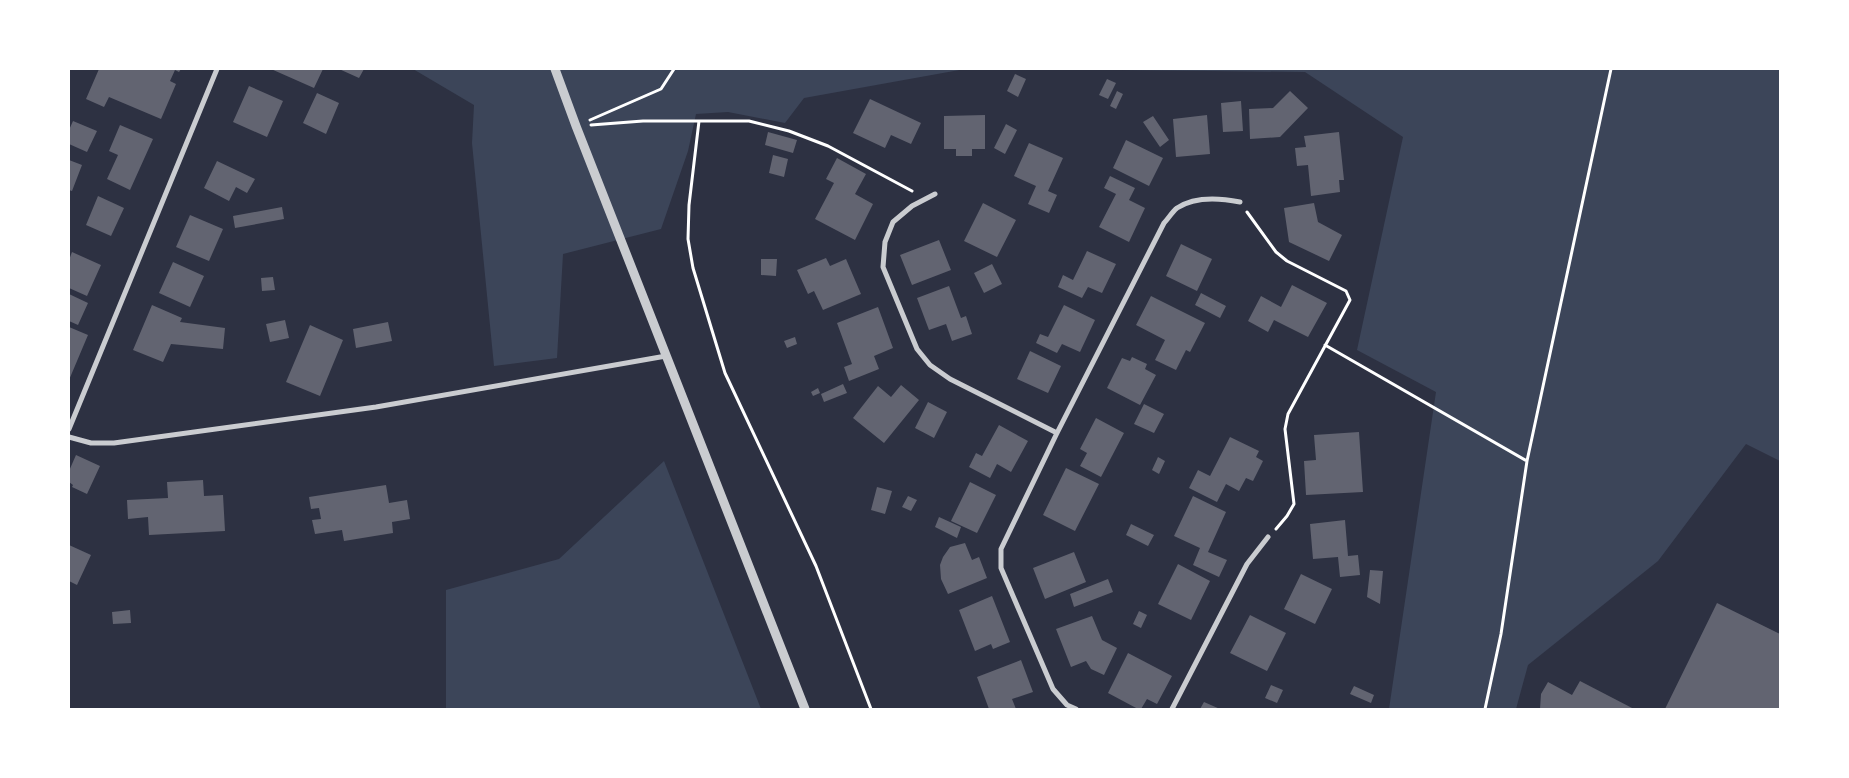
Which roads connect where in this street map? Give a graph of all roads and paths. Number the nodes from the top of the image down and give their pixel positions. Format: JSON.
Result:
{"nodes":[{"id":1,"x":217,"y":69,"type":"edge"},
{"id":2,"x":555,"y":69,"type":"edge"},
{"id":3,"x":674,"y":69,"type":"edge"},
{"id":4,"x":1610,"y":69,"type":"edge"},
{"id":5,"x":699,"y":121,"type":"junction"},
{"id":6,"x":576,"y":126,"type":"junction"},
{"id":7,"x":935,"y":194,"type":"dead end"},
{"id":8,"x":926,"y":199,"type":"junction"},
{"id":9,"x":1240,"y":202,"type":"joint"},
{"id":10,"x":1325,"y":345,"type":"junction"},
{"id":11,"x":666,"y":356,"type":"junction"},
{"id":12,"x":69,"y":429,"type":"edge"},
{"id":13,"x":1057,"y":433,"type":"junction"},
{"id":14,"x":69,"y":437,"type":"edge"},
{"id":15,"x":1527,"y":462,"type":"junction"},
{"id":16,"x":1268,"y":537,"type":"joint"},
{"id":17,"x":805,"y":709,"type":"edge"},
{"id":18,"x":871,"y":709,"type":"edge"},
{"id":19,"x":1076,"y":709,"type":"edge"},
{"id":20,"x":1172,"y":709,"type":"edge"},
{"id":21,"x":1485,"y":709,"type":"edge"}],
"edges":[{"from":1,"to":12,"type":"street"},
{"from":2,"to":6,"type":"street"},
{"from":3,"to":6,"type":"path"},
{"from":4,"to":15,"type":"path"},
{"from":5,"to":6,"type":"path"},
{"from":5,"to":8,"type":"path"},
{"from":5,"to":18,"type":"path"},
{"from":6,"to":11,"type":"street"},
{"from":7,"to":8,"type":"street"},
{"from":8,"to":13,"type":"street"},
{"from":9,"to":10,"type":"path"},
{"from":9,"to":13,"type":"street"},
{"from":10,"to":15,"type":"path"},
{"from":10,"to":16,"type":"path"},
{"from":11,"to":14,"type":"street"},
{"from":11,"to":17,"type":"street"},
{"from":13,"to":19,"type":"street"},
{"from":15,"to":21,"type":"path"},
{"from":16,"to":20,"type":"street"}]}
